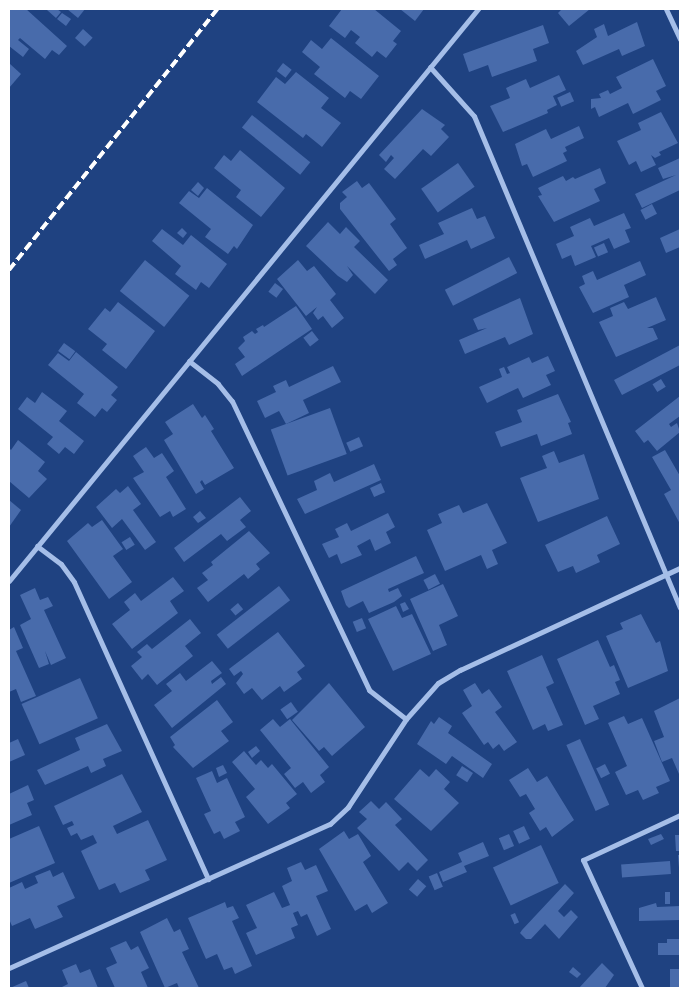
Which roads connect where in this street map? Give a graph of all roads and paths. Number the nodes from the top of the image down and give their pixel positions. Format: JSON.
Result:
{"nodes":[{"id":1,"x":478,"y":9,"type":"edge"},
{"id":2,"x":666,"y":9,"type":"edge"},
{"id":3,"x":680,"y":39,"type":"edge"},
{"id":4,"x":430,"y":68,"type":"junction"},
{"id":5,"x":189,"y":361,"type":"junction"},
{"id":6,"x":37,"y":546,"type":"junction"},
{"id":7,"x":680,"y":568,"type":"edge"},
{"id":8,"x":666,"y":574,"type":"junction"},
{"id":9,"x":9,"y":581,"type":"edge"},
{"id":10,"x":680,"y":608,"type":"edge"},
{"id":11,"x":406,"y":719,"type":"junction"},
{"id":12,"x":680,"y":815,"type":"edge"},
{"id":13,"x":208,"y":879,"type":"junction"},
{"id":14,"x":9,"y":968,"type":"edge"},
{"id":15,"x":642,"y":988,"type":"edge"}],
"edges":[{"from":1,"to":4,"type":"street"},
{"from":2,"to":3,"type":"street"},
{"from":4,"to":5,"type":"street"},
{"from":4,"to":8,"type":"street"},
{"from":5,"to":6,"type":"street"},
{"from":5,"to":11,"type":"street"},
{"from":6,"to":9,"type":"street"},
{"from":6,"to":13,"type":"street"},
{"from":7,"to":8,"type":"street"},
{"from":8,"to":10,"type":"street"},
{"from":8,"to":11,"type":"street"},
{"from":11,"to":13,"type":"street"},
{"from":12,"to":15,"type":"street"},
{"from":13,"to":14,"type":"street"}]}
